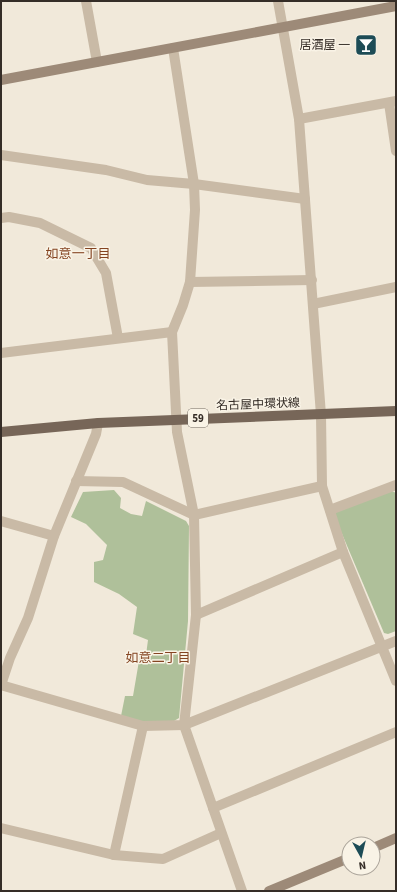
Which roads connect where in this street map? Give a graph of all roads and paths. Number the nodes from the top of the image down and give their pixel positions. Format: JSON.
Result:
{"nodes":[{"id":1,"x":86,"y":1,"type":"edge"},
{"id":2,"x":278,"y":1,"type":"edge"},
{"id":3,"x":396,"y":6,"type":"edge"},
{"id":4,"x":283,"y":28,"type":"junction"},
{"id":5,"x":174,"y":48,"type":"junction"},
{"id":6,"x":97,"y":62,"type":"junction"},
{"id":7,"x":1,"y":80,"type":"edge"},
{"id":8,"x":392,"y":102,"type":"edge"},
{"id":9,"x":299,"y":119,"type":"junction"},
{"id":10,"x":396,"y":151,"type":"edge"},
{"id":11,"x":1,"y":155,"type":"edge"},
{"id":12,"x":194,"y":184,"type":"junction"},
{"id":13,"x":305,"y":199,"type":"junction"},
{"id":14,"x":1,"y":218,"type":"edge"},
{"id":15,"x":312,"y":280,"type":"junction"},
{"id":16,"x":190,"y":282,"type":"junction"},
{"id":17,"x":396,"y":287,"type":"edge"},
{"id":18,"x":313,"y":304,"type":"junction"},
{"id":19,"x":172,"y":332,"type":"junction"},
{"id":20,"x":118,"y":338,"type":"junction"},
{"id":21,"x":1,"y":352,"type":"edge"},
{"id":22,"x":396,"y":411,"type":"edge"},
{"id":23,"x":321,"y":414,"type":"junction"},
{"id":24,"x":176,"y":419,"type":"junction"},
{"id":25,"x":98,"y":423,"type":"junction"},
{"id":26,"x":1,"y":432,"type":"edge"},
{"id":27,"x":76,"y":481,"type":"junction"},
{"id":28,"x":396,"y":485,"type":"edge"},
{"id":29,"x":322,"y":486,"type":"junction"},
{"id":30,"x":330,"y":510,"type":"junction"},
{"id":31,"x":194,"y":515,"type":"junction"},
{"id":32,"x":1,"y":521,"type":"edge"},
{"id":33,"x":54,"y":536,"type":"junction"},
{"id":34,"x":343,"y":552,"type":"junction"},
{"id":35,"x":196,"y":615,"type":"junction"},
{"id":36,"x":396,"y":641,"type":"edge"},
{"id":37,"x":382,"y":647,"type":"junction"},
{"id":38,"x":6,"y":656,"type":"edge"},
{"id":39,"x":396,"y":681,"type":"edge"},
{"id":40,"x":1,"y":685,"type":"edge"},
{"id":41,"x":184,"y":725,"type":"junction"},
{"id":42,"x":143,"y":726,"type":"junction"},
{"id":43,"x":396,"y":732,"type":"edge"},
{"id":44,"x":213,"y":808,"type":"junction"},
{"id":45,"x":1,"y":828,"type":"edge"},
{"id":46,"x":221,"y":833,"type":"junction"},
{"id":47,"x":396,"y":838,"type":"edge"},
{"id":48,"x":381,"y":845,"type":"edge"},
{"id":49,"x":114,"y":855,"type":"junction"},
{"id":50,"x":341,"y":861,"type":"edge"},
{"id":51,"x":242,"y":891,"type":"edge"},
{"id":52,"x":269,"y":891,"type":"edge"}],
"edges":[{"from":1,"to":6,"type":"street"},
{"from":2,"to":4,"type":"street"},
{"from":3,"to":4,"type":"street"},
{"from":4,"to":5,"type":"street"},
{"from":4,"to":9,"type":"street"},
{"from":5,"to":6,"type":"street"},
{"from":5,"to":12,"type":"street"},
{"from":6,"to":7,"type":"street"},
{"from":8,"to":9,"type":"street"},
{"from":8,"to":10,"type":"street"},
{"from":9,"to":13,"type":"street"},
{"from":11,"to":12,"type":"street"},
{"from":12,"to":13,"type":"street"},
{"from":12,"to":16,"type":"street"},
{"from":13,"to":15,"type":"street"},
{"from":14,"to":20,"type":"street"},
{"from":15,"to":16,"type":"street"},
{"from":15,"to":18,"type":"street"},
{"from":16,"to":19,"type":"street"},
{"from":17,"to":18,"type":"street"},
{"from":18,"to":23,"type":"street"},
{"from":19,"to":20,"type":"street"},
{"from":19,"to":24,"type":"street"},
{"from":20,"to":21,"type":"street"},
{"from":22,"to":23,"type":"main road","name":"名古屋中環状線","number":"59"},
{"from":23,"to":24,"type":"main road","name":"名古屋中環状線","number":"59"},
{"from":23,"to":29,"type":"street"},
{"from":24,"to":25,"type":"main road","name":"名古屋中環状線","number":"59"},
{"from":24,"to":31,"type":"street"},
{"from":25,"to":26,"type":"main road","name":"名古屋中環状線","number":"59"},
{"from":25,"to":27,"type":"street"},
{"from":27,"to":31,"type":"street"},
{"from":27,"to":33,"type":"street"},
{"from":28,"to":30,"type":"street"},
{"from":29,"to":30,"type":"street"},
{"from":29,"to":31,"type":"street"},
{"from":30,"to":34,"type":"street"},
{"from":31,"to":35,"type":"street"},
{"from":32,"to":33,"type":"street"},
{"from":33,"to":38,"type":"street"},
{"from":34,"to":35,"type":"street"},
{"from":34,"to":37,"type":"street"},
{"from":35,"to":41,"type":"street"},
{"from":36,"to":37,"type":"street"},
{"from":37,"to":39,"type":"street"},
{"from":37,"to":41,"type":"street"},
{"from":38,"to":40,"type":"street"},
{"from":40,"to":42,"type":"street"},
{"from":41,"to":42,"type":"street"},
{"from":41,"to":44,"type":"street"},
{"from":42,"to":49,"type":"street"},
{"from":43,"to":44,"type":"street"},
{"from":44,"to":46,"type":"street"},
{"from":45,"to":49,"type":"street"},
{"from":46,"to":49,"type":"street"},
{"from":46,"to":51,"type":"street"},
{"from":47,"to":48,"type":"street"},
{"from":50,"to":52,"type":"street"}]}
